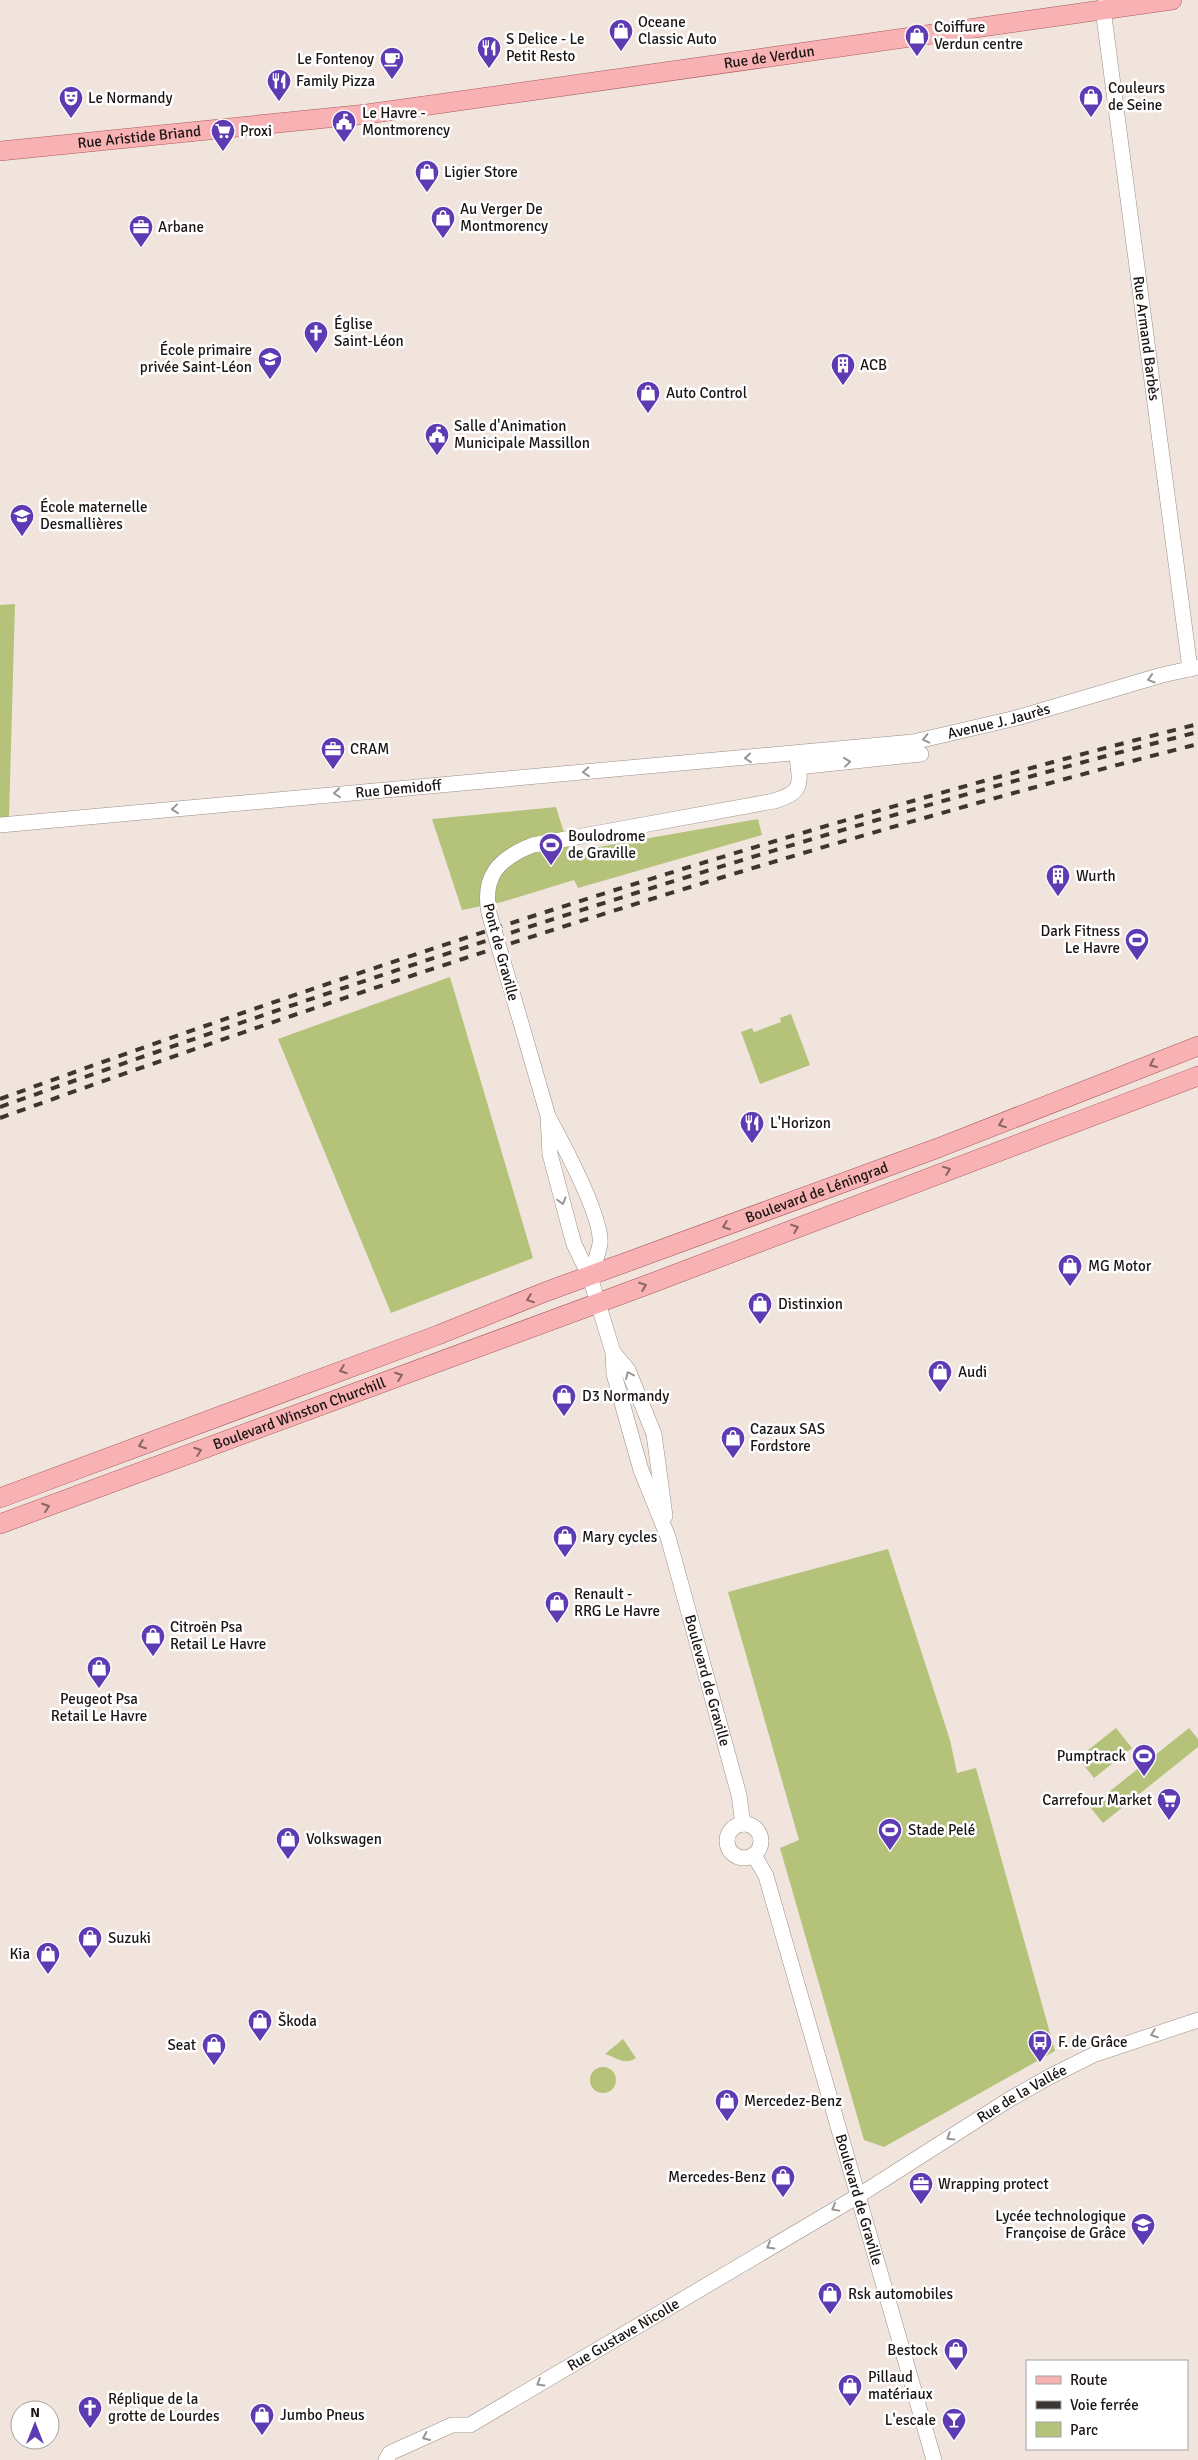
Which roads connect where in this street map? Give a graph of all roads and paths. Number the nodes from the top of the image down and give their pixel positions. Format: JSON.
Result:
{"nodes":[{"id":1,"x":1172,"y":0,"type":"edge"},
{"id":2,"x":1105,"y":5,"type":"edge"},
{"id":3,"x":367,"y":114,"type":"joint"},
{"id":4,"x":0,"y":152,"type":"edge"},
{"id":5,"x":1194,"y":668,"type":"edge"},
{"id":6,"x":922,"y":754,"type":"dead end"},
{"id":7,"x":797,"y":760,"type":"junction"},
{"id":8,"x":0,"y":825,"type":"edge"},
{"id":9,"x":1198,"y":1046,"type":"edge"},
{"id":10,"x":1198,"y":1076,"type":"edge"},
{"id":11,"x":548,"y":1116,"type":"junction"},
{"id":12,"x":590,"y":1277,"type":"junction"},
{"id":13,"x":598,"y":1302,"type":"junction"},
{"id":14,"x":438,"y":1335,"type":"joint"},
{"id":15,"x":613,"y":1352,"type":"junction"},
{"id":16,"x":0,"y":1498,"type":"edge"},
{"id":17,"x":0,"y":1524,"type":"edge"},
{"id":18,"x":668,"y":1537,"type":"junction"},
{"id":19,"x":742,"y":1824,"type":"junction"},
{"id":20,"x":754,"y":1855,"type":"junction"},
{"id":21,"x":1198,"y":2020,"type":"edge"},
{"id":22,"x":858,"y":2196,"type":"junction"},
{"id":23,"x":386,"y":2460,"type":"edge"},
{"id":24,"x":934,"y":2460,"type":"edge"}],
"edges":[{"from":1,"to":2,"type":"main road","name":"Rue de Verdun"},
{"from":2,"to":3,"type":"main road","name":"Rue de Verdun"},
{"from":2,"to":5,"type":"street","name":"Rue Armand Barbès"},
{"from":3,"to":4,"type":"main road","name":"Rue Aristide Briand"},
{"from":5,"to":7,"type":"street","name":"Avenue J. Jaurès","one_way":true},
{"from":7,"to":6,"type":"street","one_way":true},
{"from":7,"to":8,"type":"street","name":"Rue Demidoff","one_way":true},
{"from":7,"to":11,"type":"street","name":"Pont de Graville","bridge":true},
{"from":9,"to":12,"type":"main road","name":"Boulevard de Léningrad","one_way":true},
{"from":13,"to":10,"type":"main road","name":"Boulevard de Léningrad","one_way":true},
{"from":11,"to":12,"type":"street","name":"Pont de Graville","one_way":true},
{"from":11,"to":12,"type":"street","name":"Pont de Graville"},
{"from":12,"to":13,"type":"street","name":"Boulevard de Graville"},
{"from":12,"to":14,"type":"main road","name":"Boulevard de Léningrad","one_way":true},
{"from":13,"to":15,"type":"street","name":"Boulevard de Graville"},
{"from":17,"to":13,"type":"main road","name":"Boulevard Winston Churchill","one_way":true},
{"from":14,"to":16,"type":"main road","name":"Boulevard Winston Churchill","one_way":true},
{"from":15,"to":18,"type":"street","name":"Boulevard de Graville"},
{"from":18,"to":15,"type":"street","name":"Boulevard de Graville","one_way":true},
{"from":18,"to":19,"type":"street","name":"Boulevard de Graville"},
{"from":19,"to":20,"type":"street"},
{"from":19,"to":20,"type":"street"},
{"from":20,"to":22,"type":"street","name":"Boulevard de Graville"},
{"from":21,"to":22,"type":"street","name":"Rue de la Vallée","one_way":true},
{"from":22,"to":23,"type":"street","name":"Rue Gustave Nicolle","one_way":true},
{"from":22,"to":24,"type":"street","name":"Boulevard de Graville"}]}
